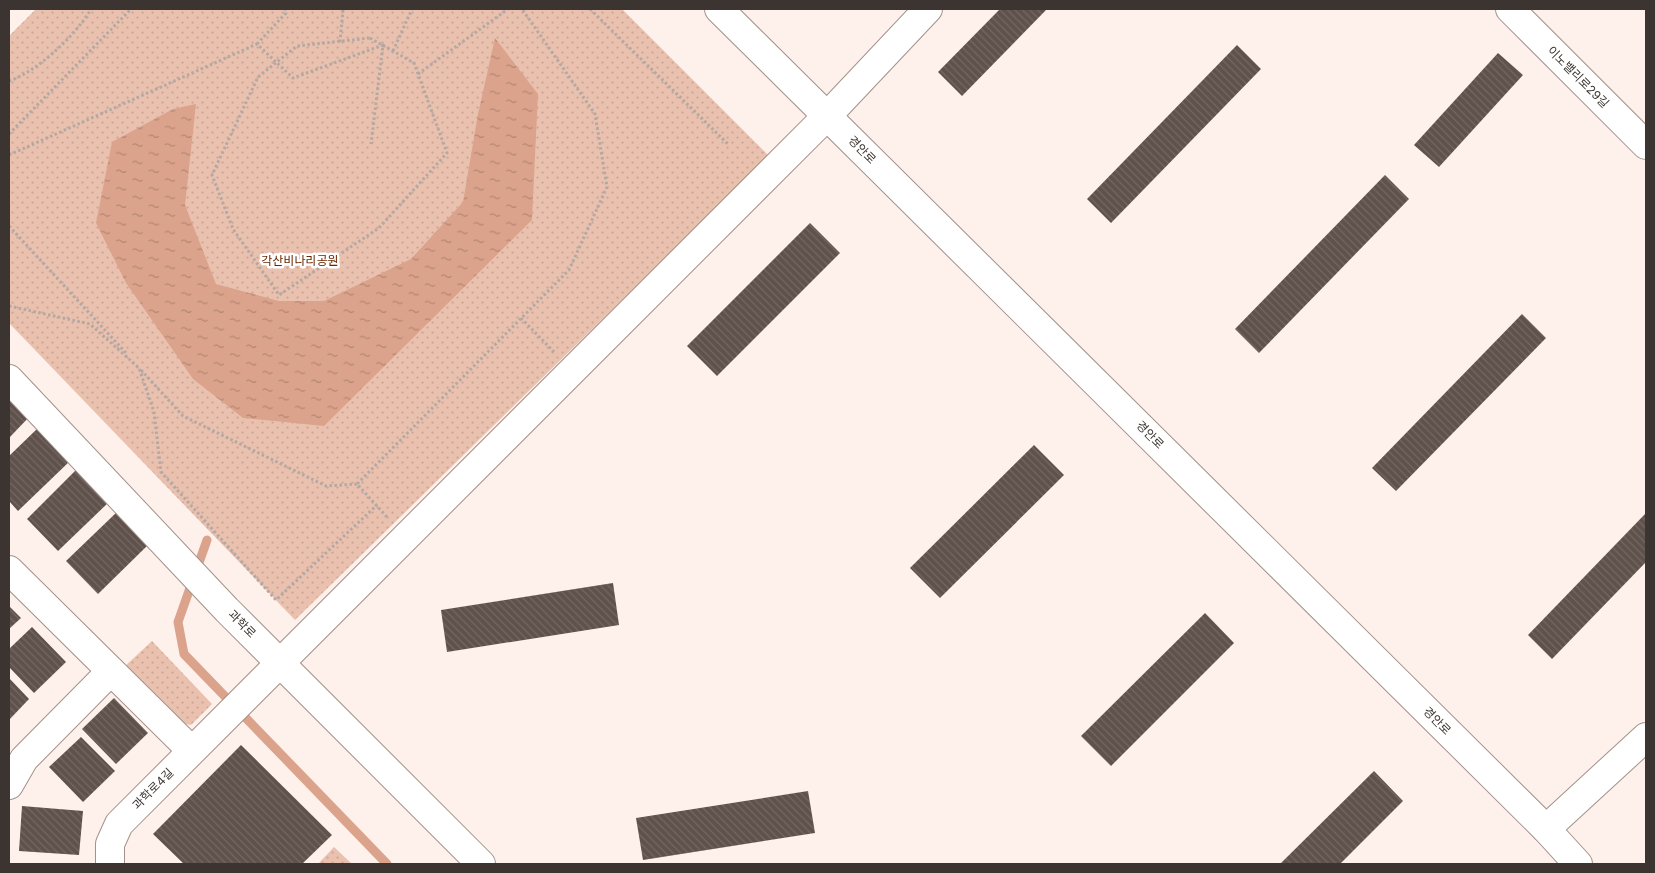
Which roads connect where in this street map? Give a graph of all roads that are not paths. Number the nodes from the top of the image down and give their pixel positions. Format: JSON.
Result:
{"nodes":[{"id":1,"x":719,"y":9,"type":"edge"},
{"id":2,"x":928,"y":9,"type":"edge"},
{"id":3,"x":1510,"y":9,"type":"edge"},
{"id":4,"x":828,"y":115,"type":"junction"},
{"id":5,"x":1646,"y":146,"type":"edge"},
{"id":6,"x":9,"y":379,"type":"edge"},
{"id":7,"x":9,"y":570,"type":"edge"},
{"id":8,"x":279,"y":661,"type":"junction"},
{"id":9,"x":111,"y":671,"type":"junction"},
{"id":10,"x":1646,"y":736,"type":"edge"},
{"id":11,"x":191,"y":750,"type":"junction"},
{"id":12,"x":9,"y":785,"type":"edge"},
{"id":13,"x":1546,"y":830,"type":"junction"},
{"id":14,"x":110,"y":864,"type":"edge"},
{"id":15,"x":481,"y":864,"type":"edge"},
{"id":16,"x":1578,"y":864,"type":"edge"}],
"edges":[{"from":1,"to":4,"type":"street","name":"경안로"},
{"from":2,"to":4,"type":"street"},
{"from":3,"to":5,"type":"street","name":"이노밸리로29길"},
{"from":4,"to":8,"type":"street"},
{"from":4,"to":13,"type":"street","name":"경안로"},
{"from":6,"to":8,"type":"street","name":"과학로"},
{"from":7,"to":9,"type":"street"},
{"from":8,"to":11,"type":"street","name":"과학로4길"},
{"from":8,"to":15,"type":"street","name":"과학로"},
{"from":9,"to":11,"type":"street"},
{"from":9,"to":12,"type":"street"},
{"from":10,"to":13,"type":"street"},
{"from":11,"to":14,"type":"street","name":"과학로4길"},
{"from":13,"to":16,"type":"street","name":"경안로"}]}
